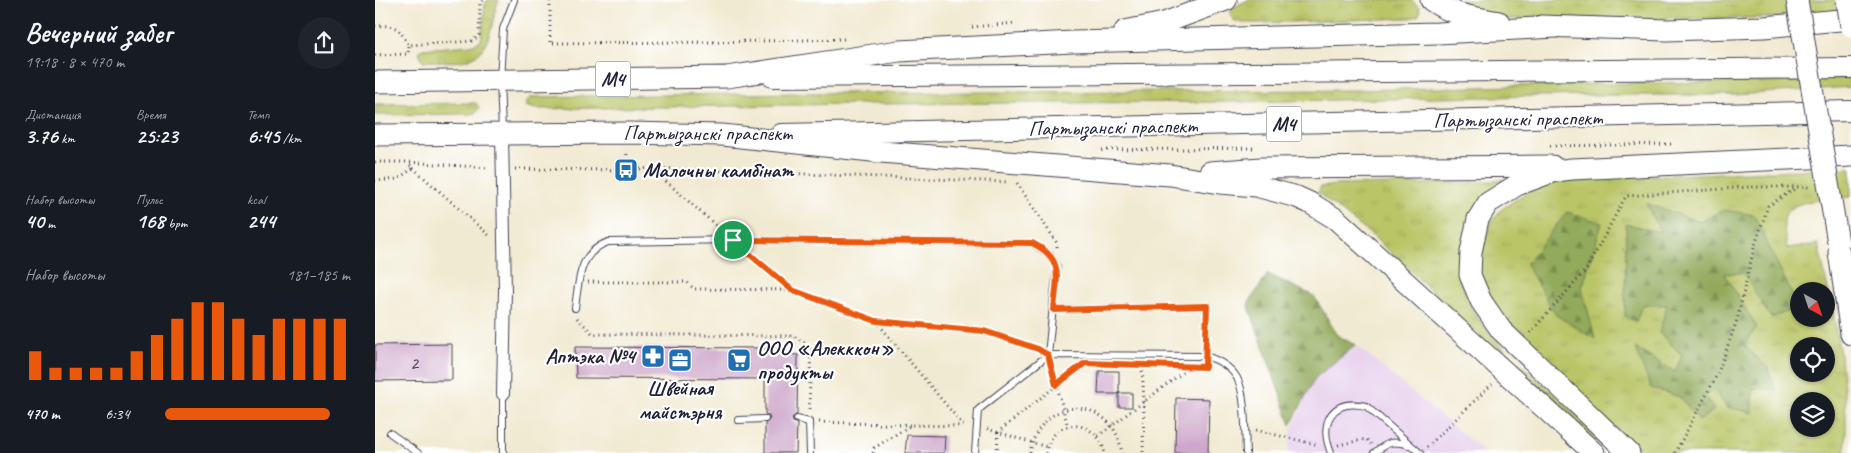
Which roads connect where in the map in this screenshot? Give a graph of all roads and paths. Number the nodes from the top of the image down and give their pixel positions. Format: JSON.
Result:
{"nodes":[{"id":1,"x":483,"y":0,"type":"edge"},
{"id":2,"x":514,"y":0,"type":"edge"},
{"id":3,"x":1227,"y":0,"type":"edge"},
{"id":4,"x":1431,"y":0,"type":"edge"},
{"id":5,"x":1797,"y":0,"type":"edge"},
{"id":6,"x":1847,"y":0,"type":"edge"},
{"id":7,"x":550,"y":1,"type":"edge"},
{"id":8,"x":1851,"y":19,"type":"edge"},
{"id":9,"x":1017,"y":23,"type":"dead end"},
{"id":10,"x":375,"y":26,"type":"edge"},
{"id":11,"x":1851,"y":26,"type":"edge"},
{"id":12,"x":1556,"y":27,"type":"junction"},
{"id":13,"x":967,"y":28,"type":"dead end"},
{"id":14,"x":849,"y":38,"type":"dead end"},
{"id":15,"x":1073,"y":42,"type":"junction"},
{"id":16,"x":409,"y":45,"type":"junction"},
{"id":17,"x":375,"y":55,"type":"edge"},
{"id":18,"x":1851,"y":68,"type":"edge"},
{"id":19,"x":727,"y":77,"type":"junction"},
{"id":20,"x":500,"y":80,"type":"junction"},
{"id":21,"x":375,"y":82,"type":"edge"},
{"id":22,"x":1851,"y":111,"type":"edge"},
{"id":23,"x":502,"y":134,"type":"junction"},
{"id":24,"x":375,"y":135,"type":"edge"},
{"id":25,"x":722,"y":135,"type":"junction"},
{"id":26,"x":1543,"y":146,"type":"dead end"},
{"id":27,"x":1258,"y":148,"type":"dead end"},
{"id":28,"x":1092,"y":150,"type":"dead end"},
{"id":29,"x":1670,"y":154,"type":"junction"},
{"id":30,"x":1851,"y":156,"type":"edge"},
{"id":31,"x":375,"y":162,"type":"edge"},
{"id":32,"x":408,"y":162,"type":"junction"},
{"id":33,"x":413,"y":168,"type":"junction"},
{"id":34,"x":651,"y":168,"type":"junction"},
{"id":35,"x":504,"y":169,"type":"junction"},
{"id":36,"x":1018,"y":175,"type":"dead end"},
{"id":37,"x":1170,"y":175,"type":"junction"},
{"id":38,"x":375,"y":181,"type":"edge"},
{"id":39,"x":1017,"y":183,"type":"junction"},
{"id":40,"x":1815,"y":186,"type":"dead end"},
{"id":41,"x":1797,"y":188,"type":"junction"},
{"id":42,"x":1052,"y":236,"type":"dead end"},
{"id":43,"x":733,"y":240,"type":"junction"},
{"id":44,"x":1839,"y":247,"type":"junction"},
{"id":45,"x":504,"y":249,"type":"junction"},
{"id":46,"x":579,"y":282,"type":"junction"},
{"id":47,"x":792,"y":290,"type":"junction"},
{"id":48,"x":1207,"y":306,"type":"joint"},
{"id":49,"x":575,"y":308,"type":"dead end"},
{"id":50,"x":1054,"y":310,"type":"junction"},
{"id":51,"x":1851,"y":316,"type":"edge"},
{"id":52,"x":575,"y":317,"type":"dead end"},
{"id":53,"x":876,"y":321,"type":"junction"},
{"id":54,"x":1851,"y":334,"type":"edge"},
{"id":55,"x":1518,"y":348,"type":"junction"},
{"id":56,"x":1048,"y":355,"type":"junction"},
{"id":57,"x":1206,"y":356,"type":"junction"},
{"id":58,"x":1085,"y":363,"type":"dead end"},
{"id":59,"x":1132,"y":365,"type":"dead end"},
{"id":60,"x":1142,"y":365,"type":"junction"},
{"id":61,"x":1152,"y":365,"type":"dead end"},
{"id":62,"x":1181,"y":366,"type":"dead end"},
{"id":63,"x":1191,"y":367,"type":"junction"},
{"id":64,"x":1504,"y":373,"type":"junction"},
{"id":65,"x":1056,"y":385,"type":"junction"},
{"id":66,"x":503,"y":394,"type":"joint"},
{"id":67,"x":1144,"y":401,"type":"junction"},
{"id":68,"x":1063,"y":410,"type":"junction"},
{"id":69,"x":765,"y":419,"type":"dead end"},
{"id":70,"x":797,"y":419,"type":"dead end"},
{"id":71,"x":738,"y":420,"type":"dead end"},
{"id":72,"x":809,"y":422,"type":"junction"},
{"id":73,"x":911,"y":426,"type":"junction"},
{"id":74,"x":963,"y":426,"type":"junction"},
{"id":75,"x":977,"y":426,"type":"junction"},
{"id":76,"x":1112,"y":426,"type":"junction"},
{"id":77,"x":1068,"y":427,"type":"junction"},
{"id":78,"x":1245,"y":427,"type":"junction"},
{"id":79,"x":998,"y":432,"type":"junction"},
{"id":80,"x":390,"y":433,"type":"dead end"},
{"id":81,"x":1098,"y":436,"type":"junction"},
{"id":82,"x":1031,"y":442,"type":"junction"},
{"id":83,"x":1412,"y":446,"type":"junction"},
{"id":84,"x":1047,"y":448,"type":"junction"},
{"id":85,"x":1330,"y":450,"type":"edge"},
{"id":86,"x":1376,"y":452,"type":"edge"},
{"id":87,"x":418,"y":453,"type":"edge"},
{"id":88,"x":503,"y":453,"type":"edge"},
{"id":89,"x":810,"y":453,"type":"edge"},
{"id":90,"x":873,"y":453,"type":"edge"},
{"id":91,"x":975,"y":453,"type":"edge"},
{"id":92,"x":997,"y":453,"type":"edge"},
{"id":93,"x":1030,"y":453,"type":"edge"},
{"id":94,"x":1046,"y":453,"type":"edge"},
{"id":95,"x":1105,"y":453,"type":"edge"},
{"id":96,"x":1122,"y":453,"type":"edge"},
{"id":97,"x":1143,"y":453,"type":"edge"},
{"id":98,"x":1247,"y":453,"type":"edge"},
{"id":99,"x":1421,"y":453,"type":"edge"},
{"id":100,"x":1594,"y":453,"type":"edge"},
{"id":101,"x":1629,"y":453,"type":"edge"},
{"id":102,"x":1675,"y":453,"type":"edge"}],
"edges":[{"from":1,"to":16,"type":"path"},
{"from":2,"to":20,"type":"lane"},
{"from":3,"to":15,"type":"highway"},
{"from":4,"to":12,"type":"highway"},
{"from":5,"to":44,"type":"highway","bridge":true},
{"from":6,"to":11,"type":"highway","bridge":true},
{"from":7,"to":14,"type":"path"},
{"from":8,"to":12,"type":"highway"},
{"from":9,"to":13,"type":"path"},
{"from":10,"to":16,"type":"path"},
{"from":12,"to":15,"type":"highway"},
{"from":15,"to":19,"type":"highway"},
{"from":16,"to":17,"type":"path"},
{"from":18,"to":19,"type":"main road","number":"М4"},
{"from":19,"to":20,"type":"highway","number":"М4"},
{"from":20,"to":21,"type":"highway","number":"М4"},
{"from":20,"to":23,"type":"lane"},
{"from":22,"to":25,"type":"main road","name":"Партызанскі праспект","number":"М4"},
{"from":23,"to":24,"type":"highway","name":"Партызанскі праспект","number":"М4"},
{"from":23,"to":25,"type":"highway","name":"Партызанскі праспект","number":"М4"},
{"from":23,"to":35,"type":"street"},
{"from":25,"to":37,"type":"highway"},
{"from":26,"to":29,"type":"path"},
{"from":27,"to":28,"type":"path"},
{"from":29,"to":30,"type":"highway"},
{"from":29,"to":37,"type":"highway"},
{"from":29,"to":55,"type":"highway"},
{"from":31,"to":32,"type":"path"},
{"from":32,"to":33,"type":"path"},
{"from":32,"to":35,"type":"path"},
{"from":33,"to":38,"type":"path"},
{"from":33,"to":45,"type":"path"},
{"from":34,"to":35,"type":"path"},
{"from":34,"to":39,"type":"path"},
{"from":34,"to":43,"type":"path"},
{"from":35,"to":45,"type":"street"},
{"from":36,"to":39,"type":"path"},
{"from":37,"to":64,"type":"highway"},
{"from":39,"to":42,"type":"path"},
{"from":40,"to":41,"type":"path"},
{"from":41,"to":55,"type":"path"},
{"from":41,"to":102,"type":"path"},
{"from":43,"to":46,"type":"lane"},
{"from":43,"to":47,"type":"path"},
{"from":43,"to":50,"type":"lane"},
{"from":44,"to":51,"type":"highway"},
{"from":44,"to":54,"type":"highway"},
{"from":45,"to":66,"type":"street"},
{"from":46,"to":47,"type":"path"},
{"from":46,"to":49,"type":"lane"},
{"from":47,"to":53,"type":"path"},
{"from":48,"to":50,"type":"lane"},
{"from":48,"to":57,"type":"path"},
{"from":50,"to":56,"type":"lane"},
{"from":52,"to":72,"type":"path"},
{"from":53,"to":56,"type":"path"},
{"from":53,"to":74,"type":"path"},
{"from":55,"to":101,"type":"highway"},
{"from":56,"to":57,"type":"lane"},
{"from":56,"to":65,"type":"path"},
{"from":56,"to":75,"type":"lane"},
{"from":57,"to":63,"type":"path"},
{"from":57,"to":78,"type":"lane"},
{"from":58,"to":65,"type":"path"},
{"from":59,"to":60,"type":"path"},
{"from":60,"to":61,"type":"path"},
{"from":60,"to":67,"type":"path"},
{"from":62,"to":63,"type":"path"},
{"from":63,"to":67,"type":"path"},
{"from":64,"to":99,"type":"path"},
{"from":64,"to":100,"type":"highway"},
{"from":65,"to":68,"type":"path"},
{"from":65,"to":79,"type":"path"},
{"from":66,"to":88,"type":"lane"},
{"from":67,"to":76,"type":"path"},
{"from":67,"to":97,"type":"path"},
{"from":68,"to":76,"type":"path"},
{"from":68,"to":77,"type":"path"},
{"from":68,"to":82,"type":"path"},
{"from":69,"to":71,"type":"lane"},
{"from":70,"to":72,"type":"lane"},
{"from":72,"to":73,"type":"path"},
{"from":72,"to":89,"type":"lane"},
{"from":73,"to":74,"type":"path"},
{"from":73,"to":90,"type":"path"},
{"from":74,"to":75,"type":"path"},
{"from":75,"to":79,"type":"path"},
{"from":75,"to":91,"type":"lane"},
{"from":76,"to":81,"type":"path"},
{"from":76,"to":96,"type":"path"},
{"from":77,"to":81,"type":"path"},
{"from":77,"to":84,"type":"path"},
{"from":78,"to":85,"type":"path"},
{"from":78,"to":98,"type":"lane"},
{"from":79,"to":82,"type":"path"},
{"from":79,"to":92,"type":"path"},
{"from":80,"to":87,"type":"lane"},
{"from":81,"to":95,"type":"path"},
{"from":82,"to":84,"type":"path"},
{"from":82,"to":93,"type":"path"},
{"from":83,"to":85,"type":"lane"},
{"from":83,"to":86,"type":"lane"},
{"from":83,"to":99,"type":"lane"},
{"from":84,"to":94,"type":"path"},
{"from":85,"to":86,"type":"path"}]}
